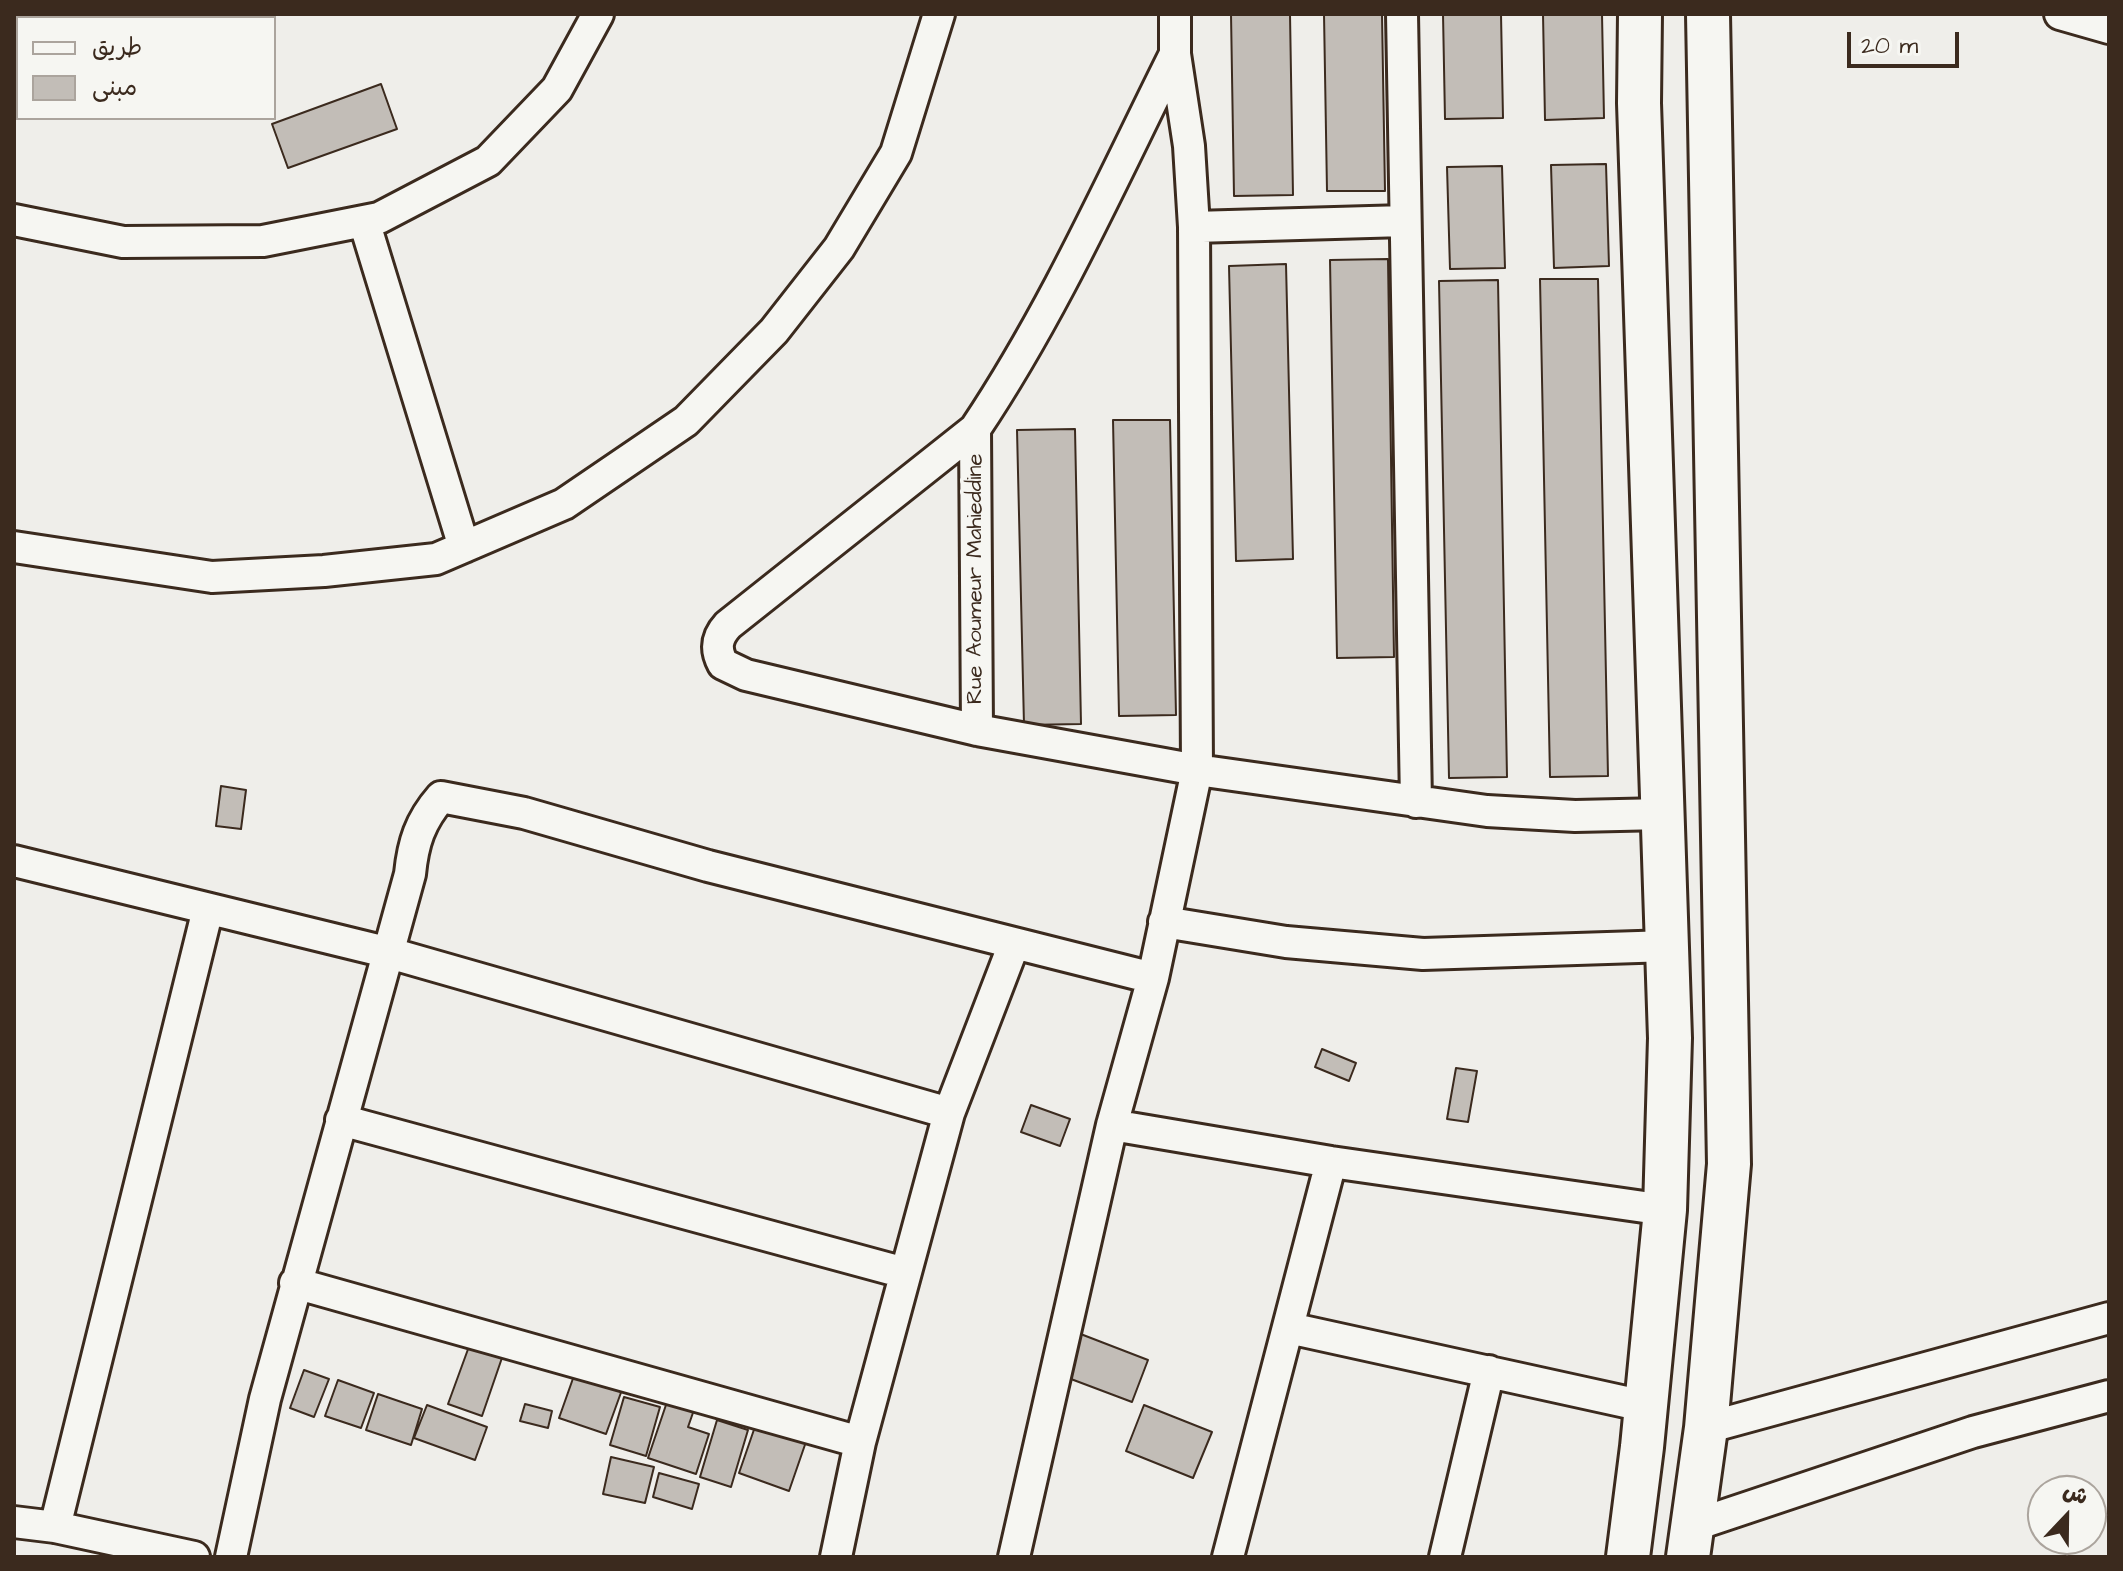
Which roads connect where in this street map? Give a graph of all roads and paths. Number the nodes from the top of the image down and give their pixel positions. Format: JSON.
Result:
{"nodes":[{"id":1,"x":598,"y":14,"type":"edge"},
{"id":2,"x":939,"y":14,"type":"edge"},
{"id":3,"x":1175,"y":14,"type":"edge"},
{"id":4,"x":1402,"y":14,"type":"edge"},
{"id":5,"x":1640,"y":14,"type":"edge"},
{"id":6,"x":1708,"y":14,"type":"edge"},
{"id":7,"x":2060,"y":14,"type":"edge"},
{"id":8,"x":2105,"y":23,"type":"edge"},
{"id":9,"x":1175,"y":54,"type":"junction"},
{"id":10,"x":14,"y":220,"type":"edge"},
{"id":11,"x":364,"y":221,"type":"junction"},
{"id":12,"x":1405,"y":221,"type":"junction"},
{"id":13,"x":1194,"y":227,"type":"junction"},
{"id":14,"x":975,"y":429,"type":"junction"},
{"id":15,"x":14,"y":547,"type":"edge"},
{"id":16,"x":464,"y":547,"type":"junction"},
{"id":17,"x":977,"y":730,"type":"junction"},
{"id":18,"x":1197,"y":770,"type":"junction"},
{"id":19,"x":1416,"y":802,"type":"junction"},
{"id":20,"x":1664,"y":814,"type":"junction"},
{"id":21,"x":14,"y":861,"type":"edge"},
{"id":22,"x":208,"y":909,"type":"junction"},
{"id":23,"x":1164,"y":922,"type":"junction"},
{"id":24,"x":1014,"y":944,"type":"junction"},
{"id":25,"x":1669,"y":946,"type":"junction"},
{"id":26,"x":386,"y":952,"type":"junction"},
{"id":27,"x":1153,"y":978,"type":"junction"},
{"id":28,"x":949,"y":1113,"type":"junction"},
{"id":29,"x":341,"y":1120,"type":"junction"},
{"id":30,"x":1112,"y":1125,"type":"junction"},
{"id":31,"x":1331,"y":1162,"type":"junction"},
{"id":32,"x":1665,"y":1210,"type":"junction"},
{"id":33,"x":905,"y":1273,"type":"junction"},
{"id":34,"x":295,"y":1283,"type":"junction"},
{"id":35,"x":2109,"y":1318,"type":"edge"},
{"id":36,"x":1289,"y":1328,"type":"junction"},
{"id":37,"x":1489,"y":1371,"type":"junction"},
{"id":38,"x":2109,"y":1396,"type":"edge"},
{"id":39,"x":1644,"y":1406,"type":"junction"},
{"id":40,"x":1706,"y":1428,"type":"junction"},
{"id":41,"x":860,"y":1442,"type":"junction"},
{"id":42,"x":14,"y":1522,"type":"edge"},
{"id":43,"x":55,"y":1527,"type":"junction"},
{"id":44,"x":1690,"y":1541,"type":"edge"},
{"id":45,"x":194,"y":1557,"type":"edge"},
{"id":46,"x":231,"y":1557,"type":"edge"},
{"id":47,"x":836,"y":1557,"type":"edge"},
{"id":48,"x":1014,"y":1557,"type":"edge"},
{"id":49,"x":1228,"y":1557,"type":"edge"},
{"id":50,"x":1445,"y":1557,"type":"edge"},
{"id":51,"x":1628,"y":1557,"type":"edge"}],
"edges":[{"from":1,"to":11,"type":"street"},
{"from":2,"to":16,"type":"street"},
{"from":3,"to":9,"type":"street"},
{"from":4,"to":12,"type":"street"},
{"from":5,"to":20,"type":"main road"},
{"from":6,"to":40,"type":"main road"},
{"from":7,"to":8,"type":"street"},
{"from":9,"to":13,"type":"street"},
{"from":9,"to":14,"type":"street"},
{"from":10,"to":11,"type":"street"},
{"from":11,"to":16,"type":"street"},
{"from":12,"to":13,"type":"street"},
{"from":12,"to":19,"type":"street"},
{"from":13,"to":18,"type":"street"},
{"from":14,"to":17,"type":"street","name":"Rue Aoumeur Mahieddine"},
{"from":14,"to":17,"type":"street"},
{"from":15,"to":16,"type":"street"},
{"from":17,"to":18,"type":"street"},
{"from":18,"to":19,"type":"street"},
{"from":18,"to":23,"type":"street"},
{"from":19,"to":20,"type":"street"},
{"from":20,"to":25,"type":"main road"},
{"from":21,"to":22,"type":"street"},
{"from":22,"to":26,"type":"street"},
{"from":22,"to":43,"type":"street"},
{"from":23,"to":25,"type":"street"},
{"from":23,"to":27,"type":"street"},
{"from":24,"to":26,"type":"street"},
{"from":24,"to":27,"type":"street"},
{"from":24,"to":28,"type":"street"},
{"from":25,"to":32,"type":"main road"},
{"from":26,"to":28,"type":"street"},
{"from":26,"to":29,"type":"street"},
{"from":27,"to":30,"type":"street"},
{"from":28,"to":33,"type":"street"},
{"from":29,"to":33,"type":"street"},
{"from":29,"to":34,"type":"street"},
{"from":30,"to":31,"type":"street"},
{"from":30,"to":48,"type":"street"},
{"from":31,"to":32,"type":"street"},
{"from":31,"to":36,"type":"street"},
{"from":32,"to":39,"type":"main road"},
{"from":33,"to":41,"type":"street"},
{"from":34,"to":41,"type":"street"},
{"from":34,"to":46,"type":"street"},
{"from":35,"to":40,"type":"street"},
{"from":36,"to":37,"type":"street"},
{"from":36,"to":49,"type":"street"},
{"from":37,"to":39,"type":"street"},
{"from":37,"to":50,"type":"street"},
{"from":38,"to":44,"type":"street"},
{"from":39,"to":51,"type":"main road"},
{"from":40,"to":44,"type":"main road"},
{"from":41,"to":47,"type":"street"},
{"from":42,"to":43,"type":"street"},
{"from":43,"to":45,"type":"street"}]}
